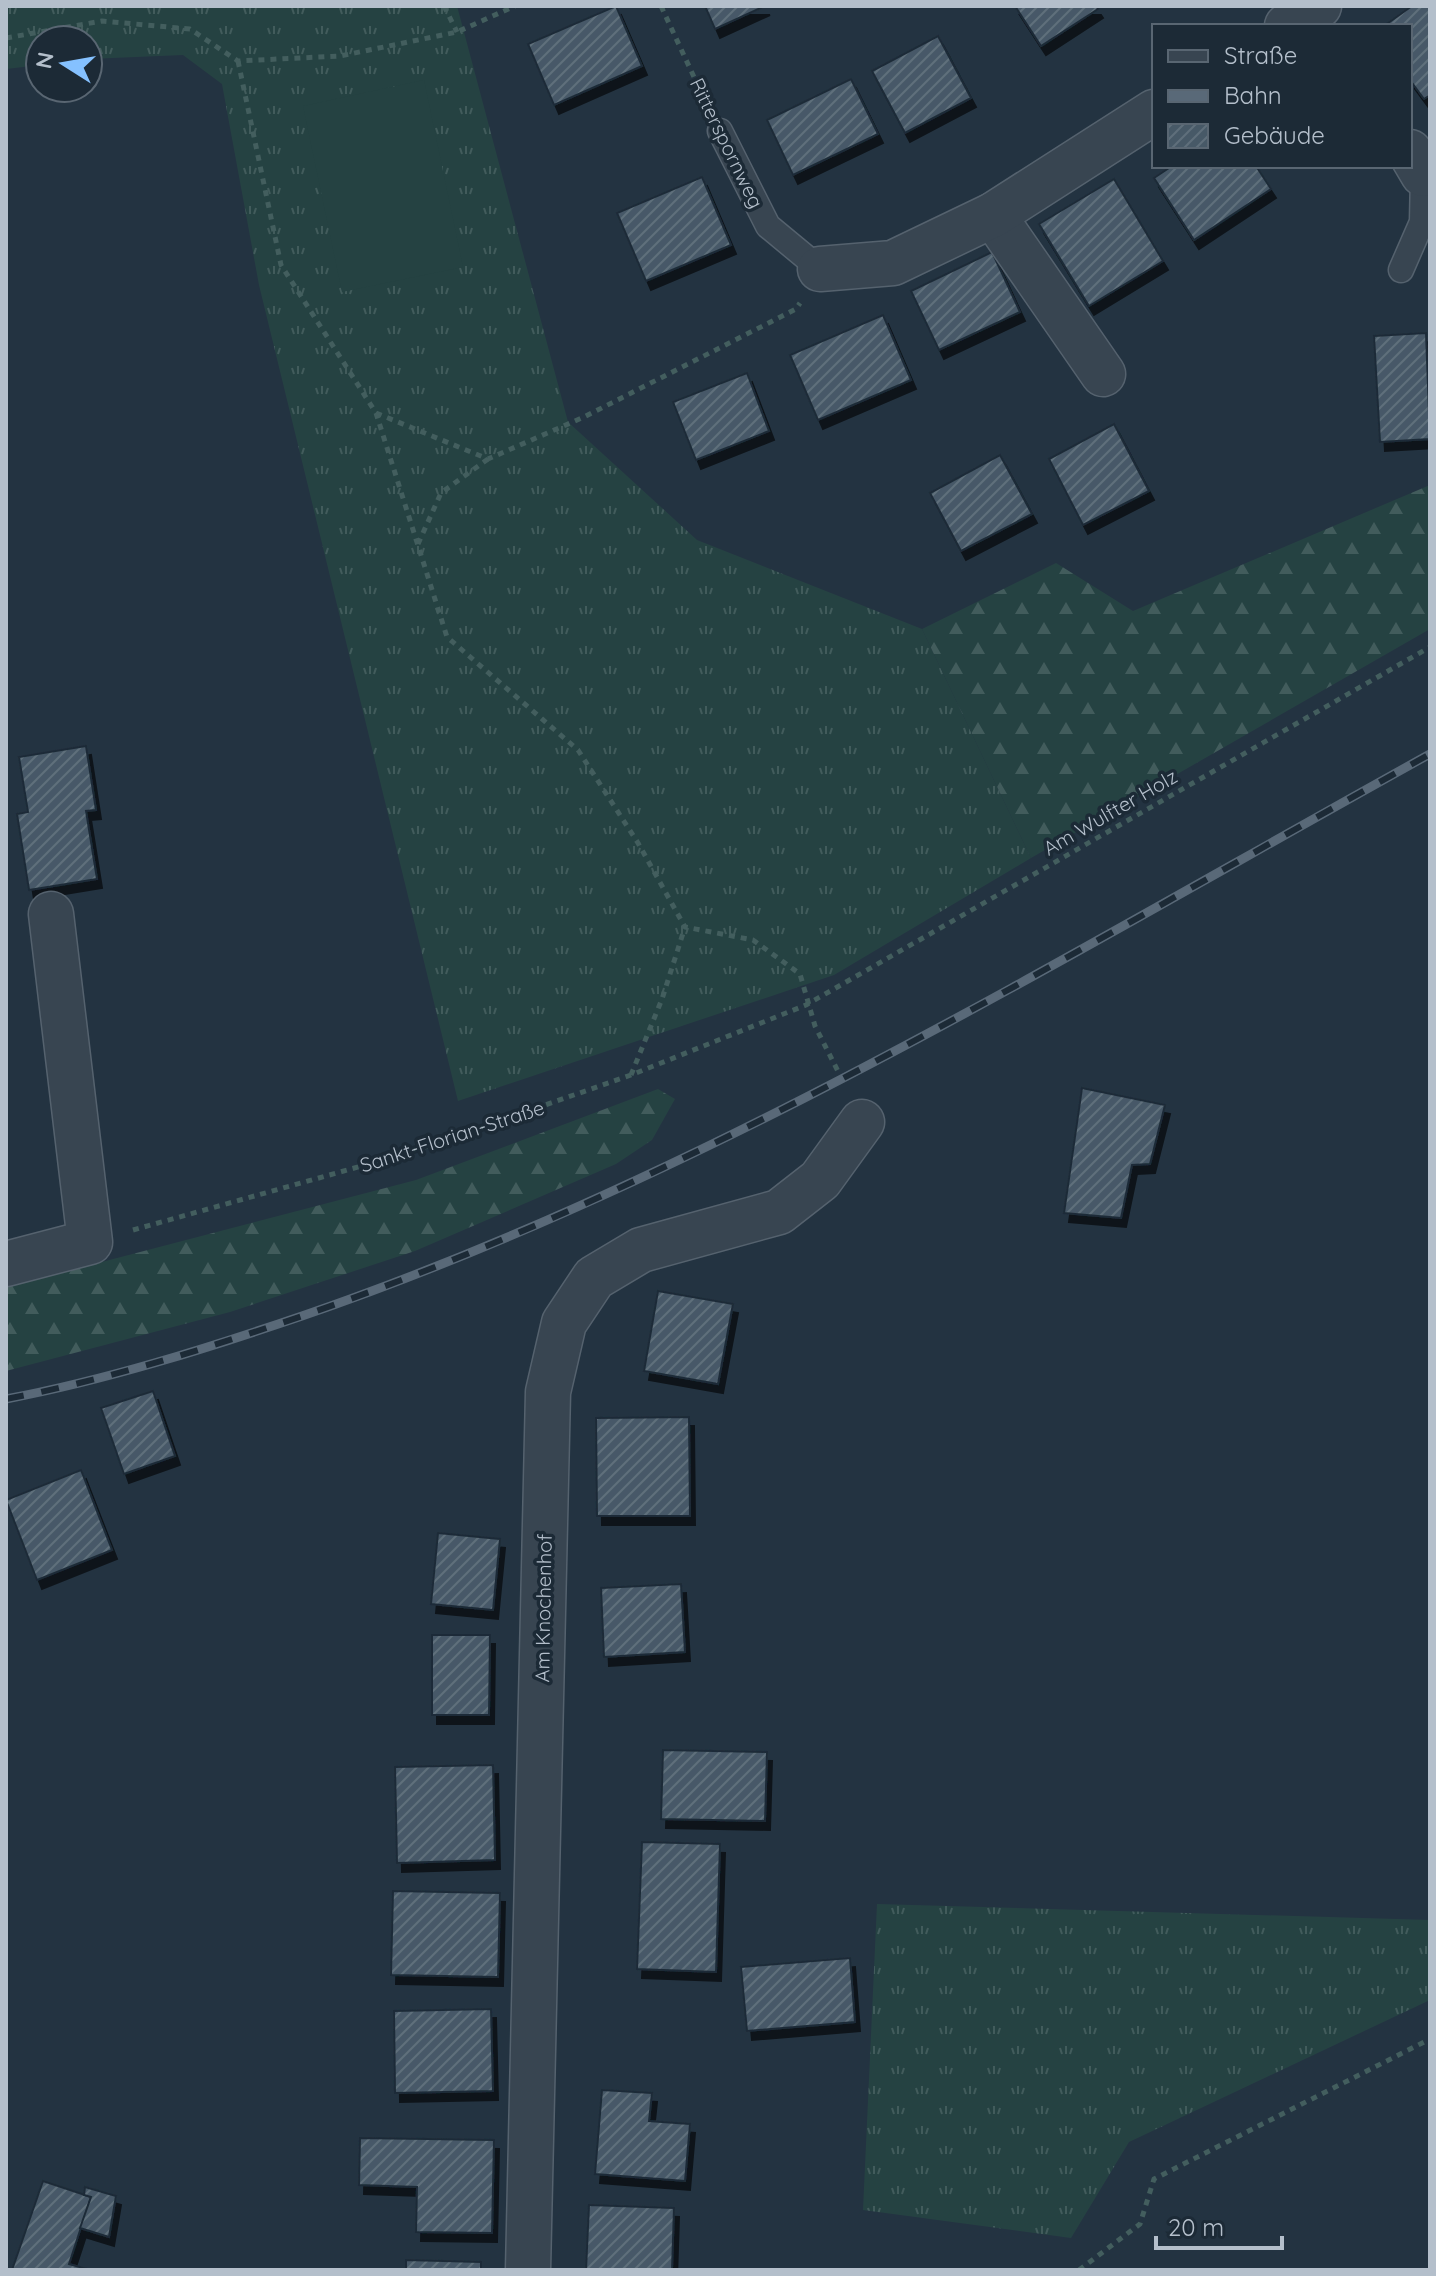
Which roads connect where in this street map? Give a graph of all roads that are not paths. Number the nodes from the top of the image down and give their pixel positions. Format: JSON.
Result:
{"nodes":[{"id":1,"x":1321,"y":6,"type":"edge"},
{"id":2,"x":1290,"y":24,"type":"edge"},
{"id":3,"x":1334,"y":24,"type":"edge"},
{"id":4,"x":1152,"y":113,"type":"edge"},
{"id":5,"x":720,"y":131,"type":"road end"},
{"id":6,"x":1421,"y":165,"type":"edge"},
{"id":7,"x":993,"y":215,"type":"junction"},
{"id":8,"x":820,"y":269,"type":"joint"},
{"id":9,"x":1401,"y":270,"type":"dead end"},
{"id":10,"x":1103,"y":374,"type":"dead end"},
{"id":11,"x":51,"y":914,"type":"dead end"},
{"id":12,"x":862,"y":1122,"type":"road end"},
{"id":13,"x":6,"y":1264,"type":"edge"},
{"id":14,"x":528,"y":2270,"type":"edge"}],
"edges":[{"from":1,"to":2,"type":"street"},
{"from":1,"to":3,"type":"street"},
{"from":4,"to":7,"type":"street"},
{"from":5,"to":8,"type":"lane","name":"Ritterspornweg"},
{"from":6,"to":9,"type":"lane"},
{"from":7,"to":8,"type":"street"},
{"from":7,"to":10,"type":"street"},
{"from":11,"to":13,"type":"street"},
{"from":12,"to":14,"type":"street","name":"Am Knochenhof"}]}
